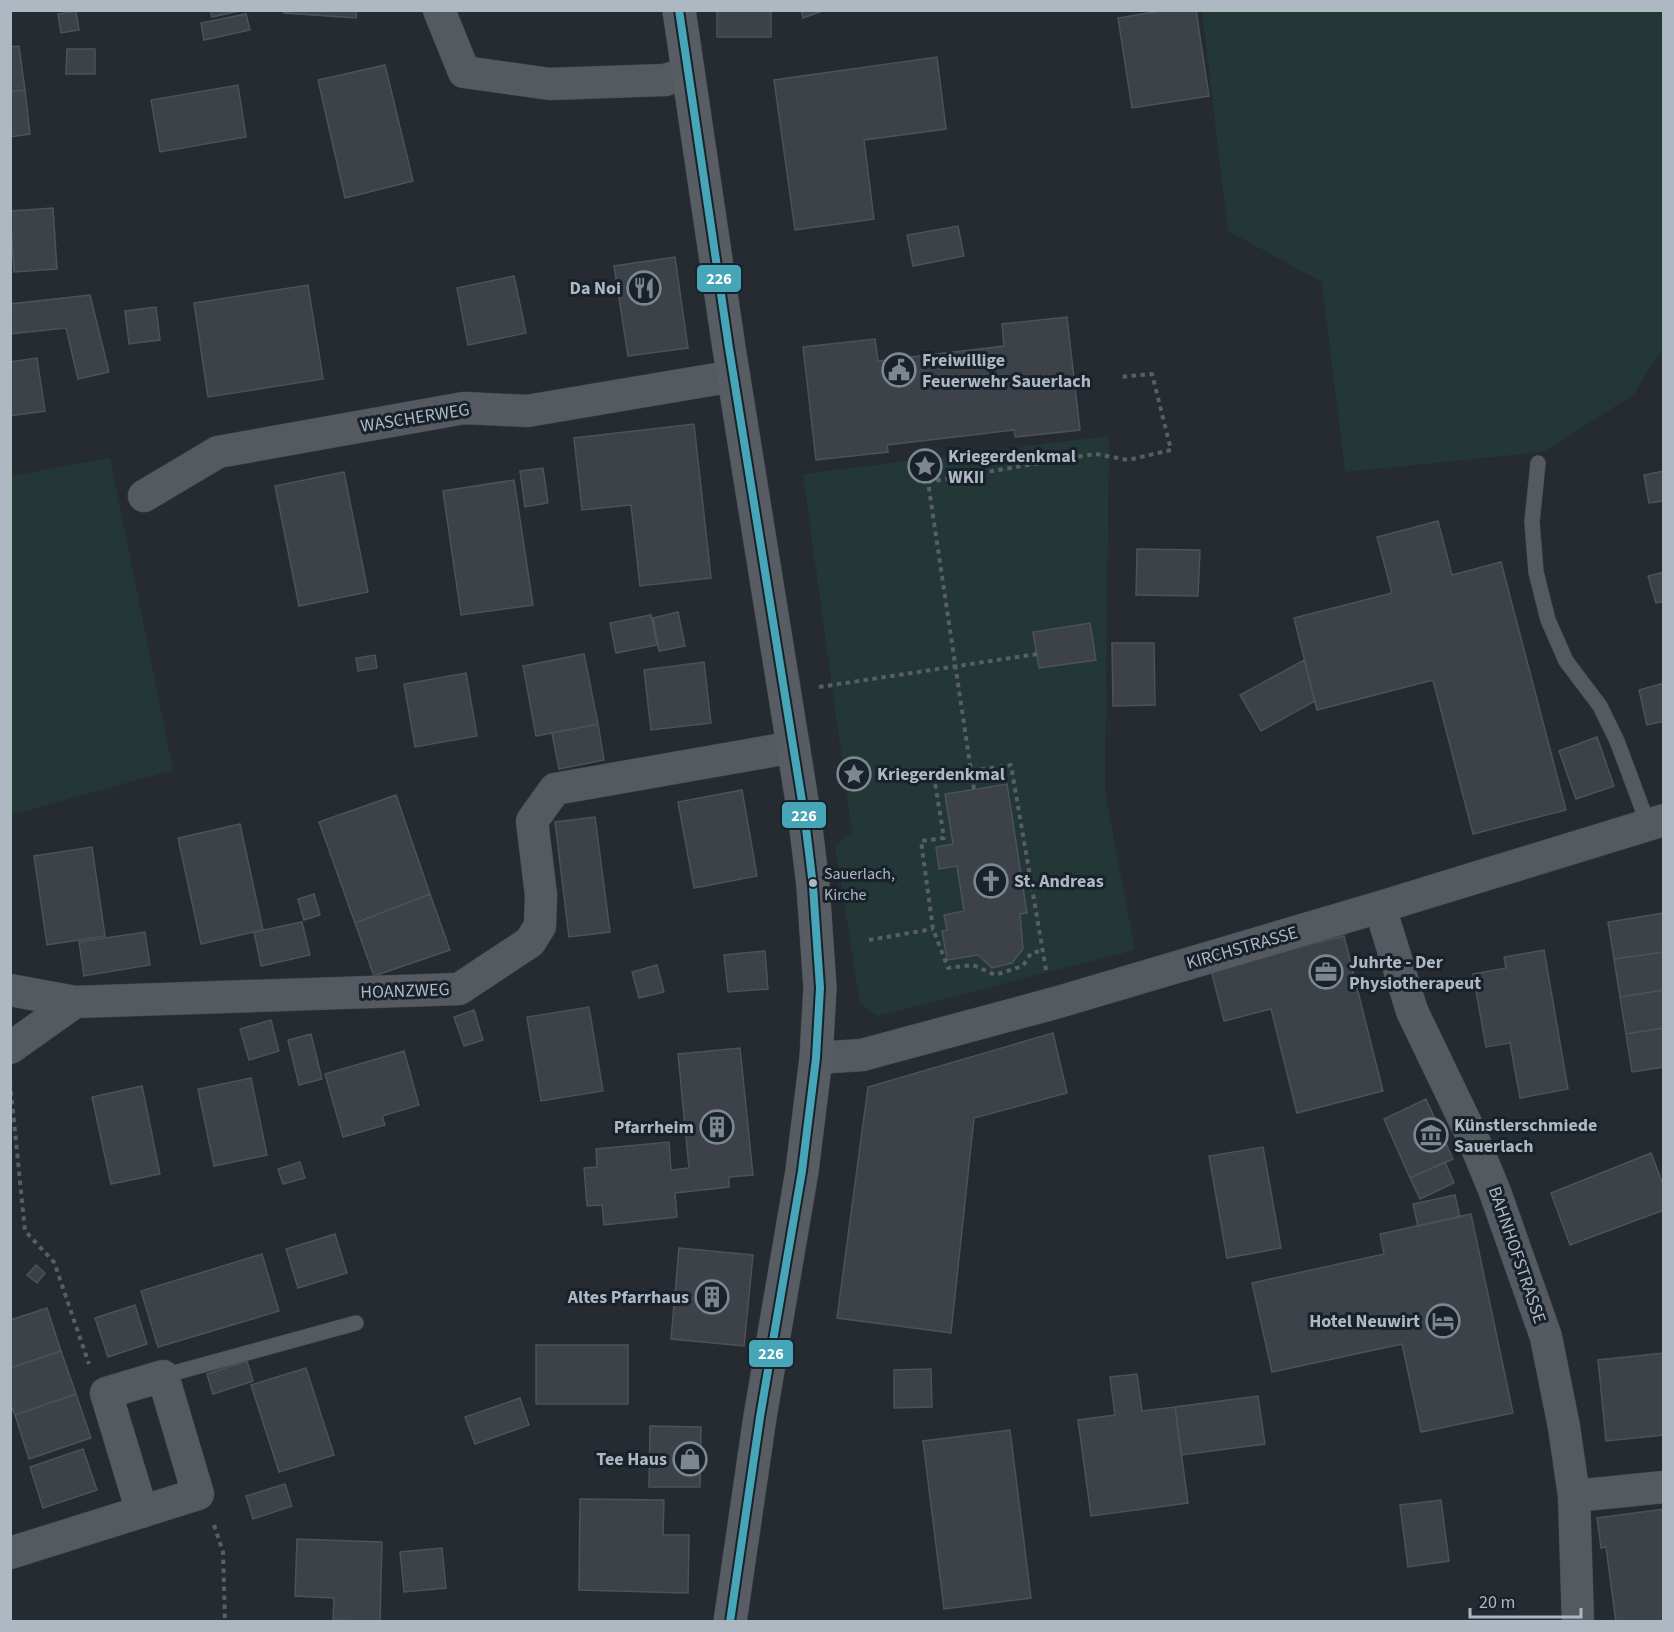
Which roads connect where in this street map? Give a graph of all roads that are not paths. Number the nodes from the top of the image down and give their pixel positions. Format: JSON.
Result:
{"nodes":[{"id":1,"x":439,"y":10,"type":"edge"},
{"id":2,"x":679,"y":10,"type":"edge"},
{"id":3,"x":687,"y":74,"type":"junction"},
{"id":4,"x":734,"y":376,"type":"junction"},
{"id":5,"x":1538,"y":463,"type":"dead end"},
{"id":6,"x":144,"y":496,"type":"dead end"},
{"id":7,"x":794,"y":747,"type":"junction"},
{"id":8,"x":1656,"y":822,"type":"edge"},
{"id":9,"x":1380,"y":907,"type":"junction"},
{"id":10,"x":10,"y":990,"type":"edge"},
{"id":11,"x":75,"y":1002,"type":"junction"},
{"id":12,"x":10,"y":1048,"type":"edge"},
{"id":13,"x":816,"y":1058,"type":"junction"},
{"id":14,"x":356,"y":1323,"type":"dead end"},
{"id":15,"x":163,"y":1376,"type":"junction"},
{"id":16,"x":1664,"y":1487,"type":"edge"},
{"id":17,"x":1574,"y":1496,"type":"junction"},
{"id":18,"x":142,"y":1512,"type":"junction"},
{"id":19,"x":10,"y":1553,"type":"edge"},
{"id":20,"x":730,"y":1622,"type":"edge"},
{"id":21,"x":1578,"y":1622,"type":"edge"}],
"edges":[{"from":1,"to":3,"type":"street"},
{"from":2,"to":3,"type":"main road"},
{"from":3,"to":4,"type":"main road"},
{"from":4,"to":6,"type":"street","name":"WASCHERWEG"},
{"from":4,"to":7,"type":"main road"},
{"from":5,"to":8,"type":"lane"},
{"from":7,"to":11,"type":"street","name":"HOANZWEG"},
{"from":7,"to":13,"type":"main road"},
{"from":8,"to":9,"type":"street","name":"KIRCHSTRASSE"},
{"from":9,"to":13,"type":"street","name":"KIRCHSTRASSE"},
{"from":9,"to":17,"type":"street","name":"BAHNHOFSTRASSE"},
{"from":10,"to":11,"type":"street","name":"HOANZWEG"},
{"from":11,"to":12,"type":"street"},
{"from":13,"to":20,"type":"main road"},
{"from":14,"to":15,"type":"lane"},
{"from":15,"to":18,"type":"street"},
{"from":15,"to":18,"type":"street"},
{"from":16,"to":17,"type":"street"},
{"from":17,"to":21,"type":"street","name":"BAHNHOFSTRASSE"},
{"from":18,"to":19,"type":"street"}]}
